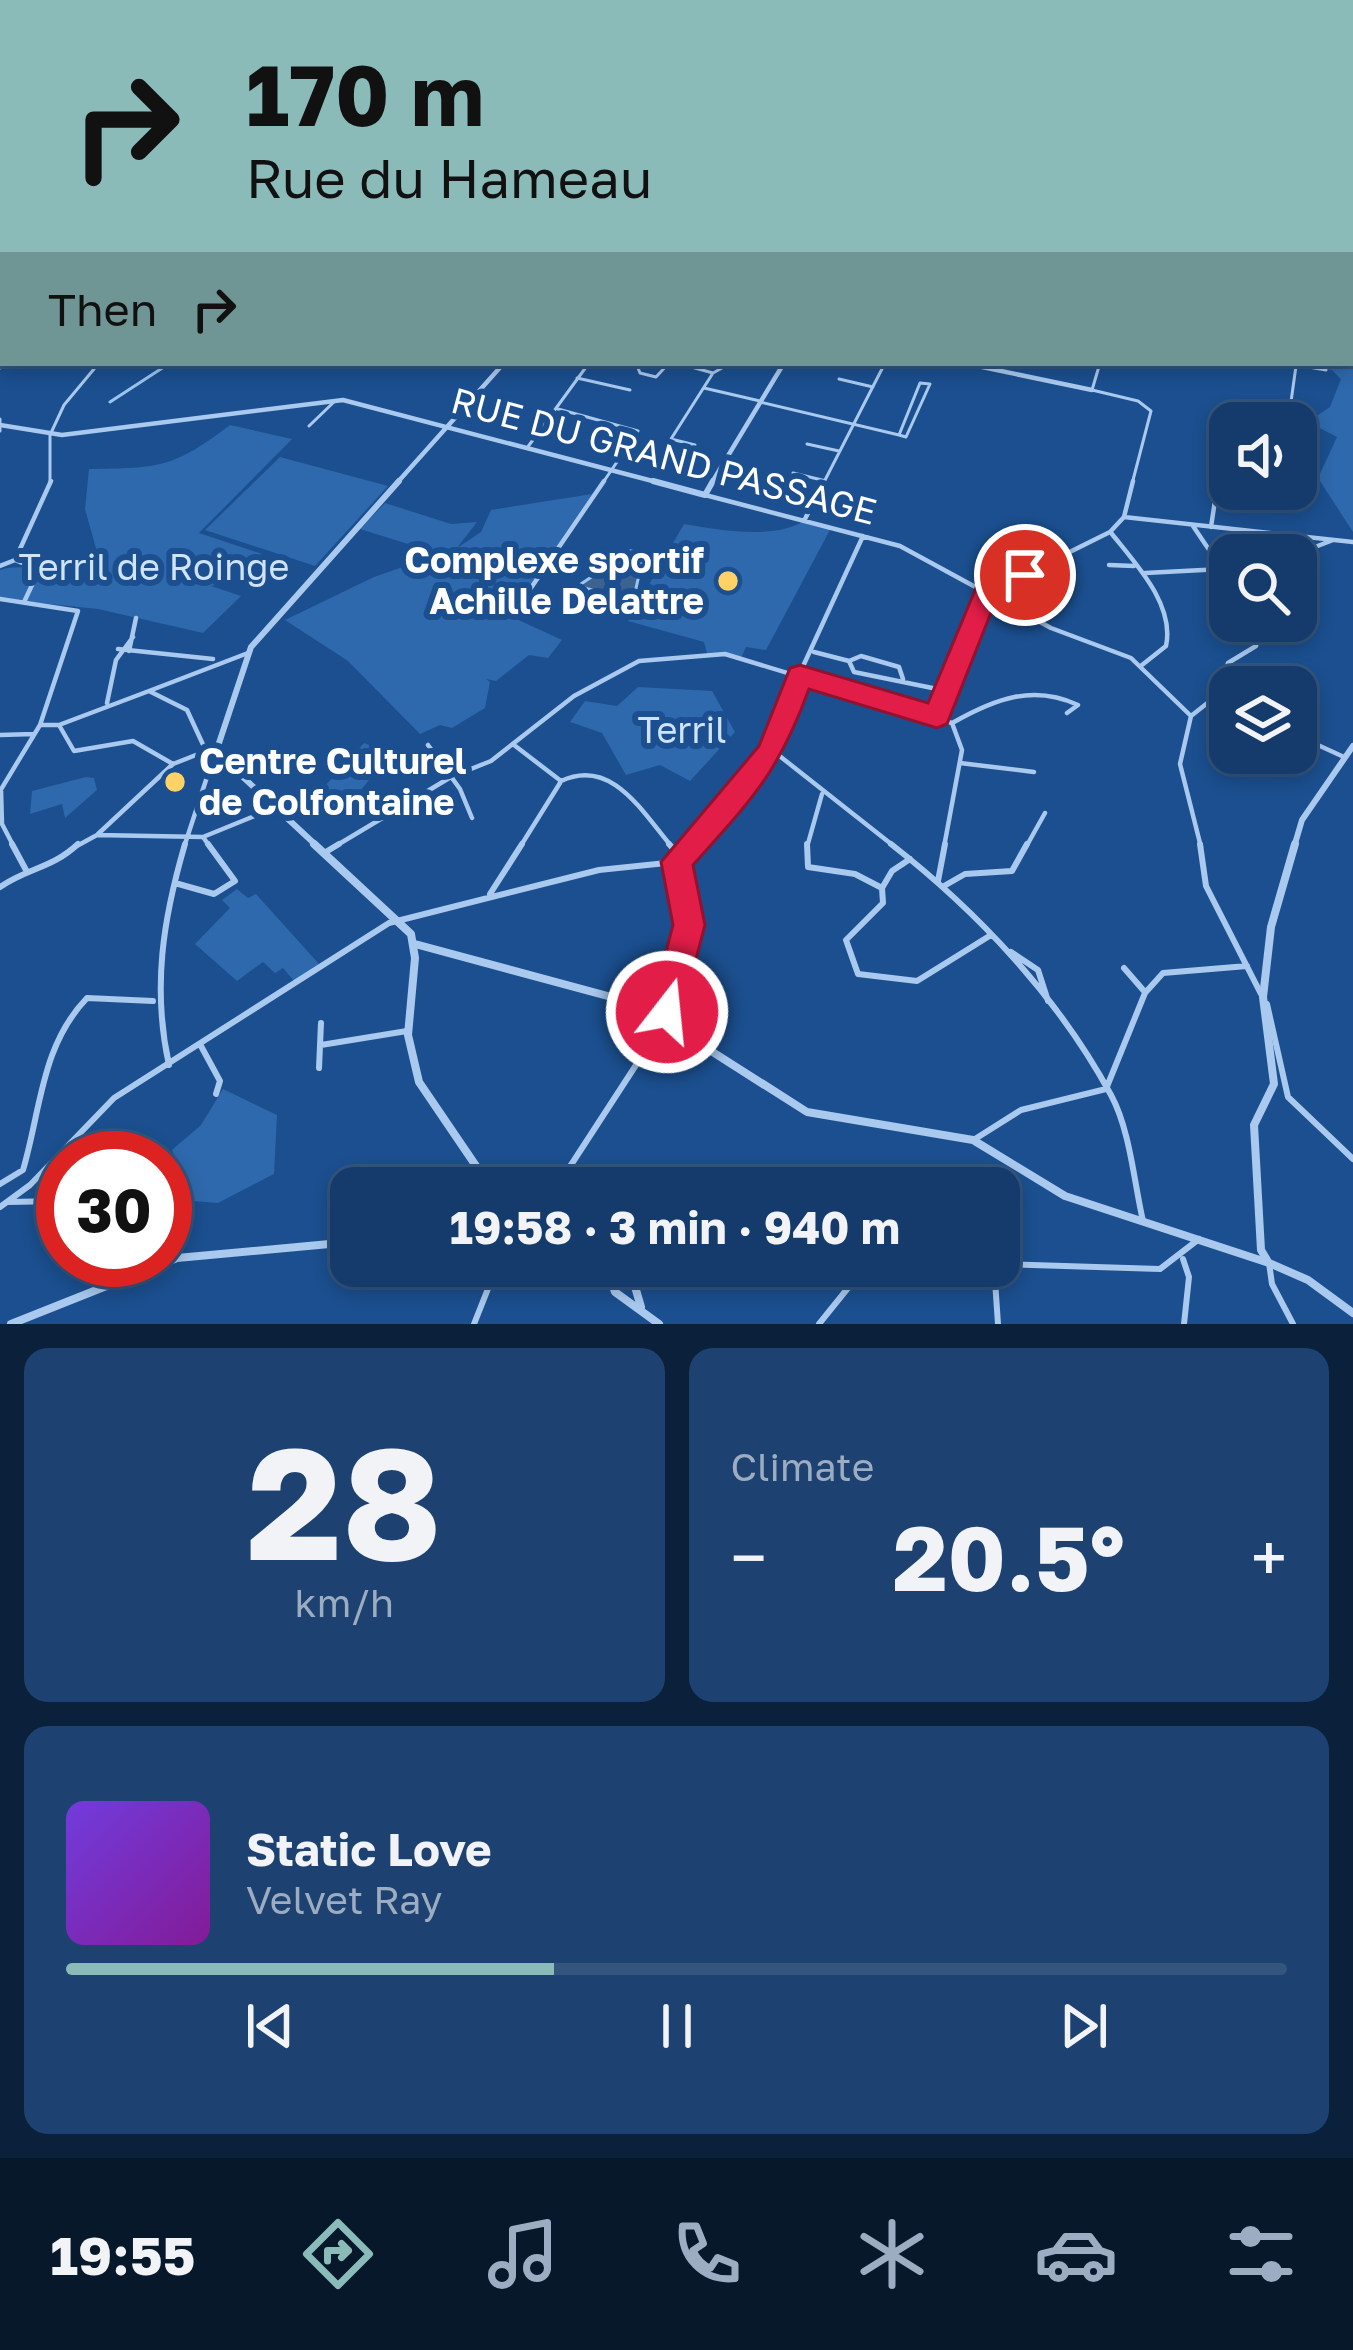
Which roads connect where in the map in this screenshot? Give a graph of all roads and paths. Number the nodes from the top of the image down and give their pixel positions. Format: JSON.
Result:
{"nodes":[{"id":1,"x":0,"y":306,"type":"edge"},
{"id":2,"x":0,"y":319,"type":"edge"},
{"id":3,"x":96,"y":366,"type":"edge"},
{"id":4,"x":501,"y":366,"type":"edge"},
{"id":5,"x":586,"y":366,"type":"edge"},
{"id":6,"x":637,"y":366,"type":"edge"},
{"id":7,"x":666,"y":366,"type":"edge"},
{"id":8,"x":688,"y":366,"type":"edge"},
{"id":9,"x":725,"y":366,"type":"edge"},
{"id":10,"x":782,"y":366,"type":"edge"},
{"id":11,"x":884,"y":366,"type":"edge"},
{"id":12,"x":977,"y":366,"type":"edge"},
{"id":13,"x":1099,"y":366,"type":"edge"},
{"id":14,"x":1296,"y":366,"type":"edge"},
{"id":15,"x":1296,"y":366,"type":"edge"},
{"id":16,"x":1326,"y":370,"type":"dead end"},
{"id":17,"x":712,"y":373,"type":"junction"},
{"id":18,"x":577,"y":377,"type":"junction"},
{"id":19,"x":839,"y":379,"type":"dead end"},
{"id":20,"x":873,"y":387,"type":"junction"},
{"id":21,"x":631,"y":390,"type":"dead end"},
{"id":22,"x":703,"y":390,"type":"junction"},
{"id":23,"x":1091,"y":390,"type":"junction"},
{"id":24,"x":337,"y":400,"type":"junction"},
{"id":25,"x":760,"y":402,"type":"junction"},
{"id":26,"x":1291,"y":402,"type":"edge"},
{"id":27,"x":558,"y":409,"type":"junction"},
{"id":28,"x":853,"y":424,"type":"junction"},
{"id":29,"x":1,"y":425,"type":"edge"},
{"id":30,"x":309,"y":426,"type":"dead end"},
{"id":31,"x":447,"y":427,"type":"junction"},
{"id":32,"x":50,"y":435,"type":"junction"},
{"id":33,"x":899,"y":435,"type":"junction"},
{"id":34,"x":807,"y":444,"type":"dead end"},
{"id":35,"x":695,"y":445,"type":"dead end"},
{"id":36,"x":527,"y":448,"type":"junction"},
{"id":37,"x":839,"y":451,"type":"junction"},
{"id":38,"x":612,"y":471,"type":"junction"},
{"id":39,"x":793,"y":473,"type":"dead end"},
{"id":40,"x":824,"y":480,"type":"junction"},
{"id":41,"x":705,"y":495,"type":"junction"},
{"id":42,"x":1214,"y":510,"type":"edge"},
{"id":43,"x":1124,"y":517,"type":"junction"},
{"id":44,"x":804,"y":521,"type":"junction"},
{"id":45,"x":1193,"y":526,"type":"junction"},
{"id":46,"x":1211,"y":528,"type":"junction"},
{"id":47,"x":1353,"y":529,"type":"edge"},
{"id":48,"x":1110,"y":532,"type":"junction"},
{"id":49,"x":863,"y":536,"type":"junction"},
{"id":50,"x":1346,"y":540,"type":"edge"},
{"id":51,"x":16,"y":560,"type":"junction"},
{"id":52,"x":1109,"y":565,"type":"dead end"},
{"id":53,"x":0,"y":566,"type":"edge"},
{"id":54,"x":1134,"y":566,"type":"junction"},
{"id":55,"x":1145,"y":573,"type":"junction"},
{"id":56,"x":990,"y":593,"type":"junction"},
{"id":57,"x":0,"y":599,"type":"edge"},
{"id":58,"x":25,"y":600,"type":"junction"},
{"id":59,"x":520,"y":604,"type":"dead end"},
{"id":60,"x":136,"y":619,"type":"dead end"},
{"id":61,"x":1255,"y":642,"type":"edge"},
{"id":62,"x":123,"y":650,"type":"junction"},
{"id":63,"x":812,"y":651,"type":"junction"},
{"id":64,"x":248,"y":652,"type":"junction"},
{"id":65,"x":219,"y":659,"type":"junction"},
{"id":66,"x":849,"y":661,"type":"junction"},
{"id":67,"x":1142,"y":665,"type":"junction"},
{"id":68,"x":1227,"y":666,"type":"edge"},
{"id":69,"x":800,"y":676,"type":"junction"},
{"id":70,"x":903,"y":679,"type":"junction"},
{"id":71,"x":149,"y":691,"type":"junction"},
{"id":72,"x":947,"y":691,"type":"junction"},
{"id":73,"x":1209,"y":702,"type":"edge"},
{"id":74,"x":107,"y":703,"type":"junction"},
{"id":75,"x":1067,"y":713,"type":"dead end"},
{"id":76,"x":1191,"y":716,"type":"junction"},
{"id":77,"x":937,"y":717,"type":"junction"},
{"id":78,"x":952,"y":724,"type":"junction"},
{"id":79,"x":40,"y":725,"type":"junction"},
{"id":80,"x":59,"y":725,"type":"junction"},
{"id":81,"x":34,"y":734,"type":"junction"},
{"id":82,"x":0,"y":735,"type":"edge"},
{"id":83,"x":513,"y":744,"type":"junction"},
{"id":84,"x":428,"y":745,"type":"dead end"},
{"id":85,"x":1317,"y":745,"type":"edge"},
{"id":86,"x":1353,"y":746,"type":"edge"},
{"id":87,"x":772,"y":750,"type":"junction"},
{"id":88,"x":206,"y":751,"type":"junction"},
{"id":89,"x":218,"y":754,"type":"junction"},
{"id":90,"x":1344,"y":757,"type":"junction"},
{"id":91,"x":960,"y":763,"type":"junction"},
{"id":92,"x":172,"y":764,"type":"junction"},
{"id":93,"x":1034,"y":772,"type":"dead end"},
{"id":94,"x":451,"y":777,"type":"junction"},
{"id":95,"x":561,"y":781,"type":"junction"},
{"id":96,"x":1,"y":790,"type":"edge"},
{"id":97,"x":824,"y":793,"type":"junction"},
{"id":98,"x":274,"y":808,"type":"junction"},
{"id":99,"x":1045,"y":813,"type":"dead end"},
{"id":100,"x":472,"y":818,"type":"dead end"},
{"id":101,"x":97,"y":835,"type":"junction"},
{"id":102,"x":203,"y":837,"type":"junction"},
{"id":103,"x":188,"y":839,"type":"junction"},
{"id":104,"x":324,"y":853,"type":"junction"},
{"id":105,"x":678,"y":859,"type":"junction"},
{"id":106,"x":910,"y":860,"type":"junction"},
{"id":107,"x":26,"y":871,"type":"junction"},
{"id":108,"x":941,"y":883,"type":"junction"},
{"id":109,"x":175,"y":884,"type":"junction"},
{"id":110,"x":0,"y":887,"type":"edge"},
{"id":111,"x":882,"y":888,"type":"junction"},
{"id":112,"x":490,"y":894,"type":"junction"},
{"id":113,"x":397,"y":919,"type":"junction"},
{"id":114,"x":991,"y":935,"type":"junction"},
{"id":115,"x":415,"y":944,"type":"junction"},
{"id":116,"x":1247,"y":966,"type":"junction"},
{"id":117,"x":1124,"y":968,"type":"dead end"},
{"id":118,"x":1145,"y":992,"type":"junction"},
{"id":119,"x":1263,"y":997,"type":"junction"},
{"id":120,"x":155,"y":1000,"type":"junction"},
{"id":121,"x":666,"y":1016,"type":"junction"},
{"id":122,"x":321,"y":1023,"type":"dead end"},
{"id":123,"x":407,"y":1031,"type":"junction"},
{"id":124,"x":321,"y":1045,"type":"junction"},
{"id":125,"x":201,"y":1046,"type":"junction"},
{"id":126,"x":169,"y":1064,"type":"junction"},
{"id":127,"x":320,"y":1068,"type":"dead end"},
{"id":128,"x":1106,"y":1089,"type":"junction"},
{"id":129,"x":216,"y":1094,"type":"dead end"},
{"id":130,"x":973,"y":1140,"type":"junction"},
{"id":131,"x":1353,"y":1159,"type":"edge"},
{"id":132,"x":473,"y":1167,"type":"edge"},
{"id":133,"x":569,"y":1167,"type":"edge"},
{"id":134,"x":0,"y":1184,"type":"edge"},
{"id":135,"x":36,"y":1203,"type":"edge"},
{"id":136,"x":4,"y":1205,"type":"edge"},
{"id":137,"x":1143,"y":1222,"type":"junction"},
{"id":138,"x":1199,"y":1239,"type":"junction"},
{"id":139,"x":330,"y":1244,"type":"edge"},
{"id":140,"x":1182,"y":1257,"type":"junction"},
{"id":141,"x":1269,"y":1263,"type":"junction"},
{"id":142,"x":1020,"y":1266,"type":"edge"},
{"id":143,"x":489,"y":1287,"type":"edge"},
{"id":144,"x":618,"y":1287,"type":"edge"},
{"id":145,"x":629,"y":1287,"type":"edge"},
{"id":146,"x":850,"y":1287,"type":"edge"},
{"id":147,"x":997,"y":1287,"type":"edge"},
{"id":148,"x":627,"y":1293,"type":"junction"},
{"id":149,"x":1353,"y":1313,"type":"edge"},
{"id":150,"x":11,"y":1324,"type":"edge"},
{"id":151,"x":474,"y":1324,"type":"edge"},
{"id":152,"x":659,"y":1324,"type":"edge"},
{"id":153,"x":819,"y":1324,"type":"edge"},
{"id":154,"x":998,"y":1324,"type":"edge"},
{"id":155,"x":1184,"y":1324,"type":"edge"},
{"id":156,"x":1293,"y":1324,"type":"edge"}],
"edges":[{"from":1,"to":2,"type":"street"},
{"from":3,"to":32,"type":"street"},
{"from":4,"to":31,"type":"street"},
{"from":5,"to":18,"type":"street"},
{"from":6,"to":7,"type":"street"},
{"from":8,"to":17,"type":"street"},
{"from":9,"to":17,"type":"street"},
{"from":10,"to":25,"type":"street"},
{"from":11,"to":20,"type":"street"},
{"from":12,"to":23,"type":"street"},
{"from":13,"to":23,"type":"street"},
{"from":14,"to":16,"type":"street"},
{"from":15,"to":26,"type":"street"},
{"from":17,"to":22,"type":"street"},
{"from":18,"to":21,"type":"street"},
{"from":18,"to":27,"type":"street"},
{"from":19,"to":20,"type":"street"},
{"from":20,"to":28,"type":"street"},
{"from":22,"to":25,"type":"street"},
{"from":22,"to":35,"type":"street"},
{"from":23,"to":43,"type":"street"},
{"from":24,"to":30,"type":"street"},
{"from":24,"to":31,"type":"street","name":"RUE DU GRAND PASSAGE"},
{"from":24,"to":32,"type":"street","name":"RUE DU GRAND PASSAGE"},
{"from":25,"to":28,"type":"street"},
{"from":25,"to":41,"type":"street"},
{"from":27,"to":36,"type":"street"},
{"from":27,"to":38,"type":"street"},
{"from":28,"to":33,"type":"street"},
{"from":28,"to":37,"type":"street"},
{"from":29,"to":32,"type":"street"},
{"from":31,"to":36,"type":"street","name":"RUE DU GRAND PASSAGE"},
{"from":31,"to":64,"type":"street"},
{"from":32,"to":51,"type":"street"},
{"from":33,"to":33,"type":"street"},
{"from":34,"to":37,"type":"street"},
{"from":36,"to":38,"type":"street","name":"RUE DU GRAND PASSAGE"},
{"from":37,"to":40,"type":"street"},
{"from":38,"to":41,"type":"street","name":"RUE DU GRAND PASSAGE"},
{"from":38,"to":59,"type":"street"},
{"from":39,"to":40,"type":"street"},
{"from":40,"to":44,"type":"street"},
{"from":41,"to":44,"type":"street","name":"RUE DU GRAND PASSAGE"},
{"from":42,"to":46,"type":"street"},
{"from":43,"to":45,"type":"street"},
{"from":43,"to":48,"type":"street"},
{"from":44,"to":49,"type":"street","name":"RUE DU GRAND PASSAGE"},
{"from":45,"to":46,"type":"street"},
{"from":45,"to":55,"type":"street"},
{"from":46,"to":50,"type":"street"},
{"from":47,"to":50,"type":"street"},
{"from":48,"to":54,"type":"street"},
{"from":48,"to":56,"type":"street"},
{"from":49,"to":56,"type":"street","name":"RUE DU GRAND PASSAGE"},
{"from":49,"to":63,"type":"street"},
{"from":51,"to":53,"type":"street"},
{"from":51,"to":58,"type":"street"},
{"from":52,"to":54,"type":"street"},
{"from":54,"to":55,"type":"street"},
{"from":55,"to":67,"type":"street"},
{"from":56,"to":67,"type":"street","name":"RUE DU GRAND PASSAGE"},
{"from":56,"to":72,"type":"street"},
{"from":57,"to":58,"type":"street"},
{"from":58,"to":79,"type":"street"},
{"from":60,"to":62,"type":"street"},
{"from":61,"to":68,"type":"street"},
{"from":62,"to":65,"type":"street"},
{"from":62,"to":74,"type":"street"},
{"from":63,"to":66,"type":"street"},
{"from":63,"to":69,"type":"street"},
{"from":64,"to":65,"type":"street"},
{"from":64,"to":89,"type":"street"},
{"from":65,"to":71,"type":"street"},
{"from":66,"to":70,"type":"street"},
{"from":66,"to":70,"type":"street"},
{"from":67,"to":76,"type":"street"},
{"from":69,"to":77,"type":"street"},
{"from":69,"to":83,"type":"street"},
{"from":69,"to":87,"type":"street"},
{"from":70,"to":72,"type":"street"},
{"from":71,"to":74,"type":"street"},
{"from":71,"to":88,"type":"street"},
{"from":72,"to":77,"type":"street"},
{"from":73,"to":76,"type":"street"},
{"from":74,"to":80,"type":"street"},
{"from":75,"to":78,"type":"street"},
{"from":76,"to":116,"type":"street"},
{"from":77,"to":78,"type":"street"},
{"from":78,"to":91,"type":"street"},
{"from":79,"to":80,"type":"street"},
{"from":79,"to":81,"type":"street"},
{"from":80,"to":92,"type":"street"},
{"from":81,"to":82,"type":"street"},
{"from":81,"to":96,"type":"street"},
{"from":83,"to":94,"type":"street"},
{"from":83,"to":95,"type":"street"},
{"from":84,"to":94,"type":"street"},
{"from":85,"to":90,"type":"street"},
{"from":86,"to":90,"type":"street"},
{"from":87,"to":97,"type":"street"},
{"from":87,"to":105,"type":"street"},
{"from":88,"to":89,"type":"street"},
{"from":88,"to":92,"type":"street"},
{"from":89,"to":98,"type":"street"},
{"from":89,"to":103,"type":"street"},
{"from":90,"to":119,"type":"street"},
{"from":91,"to":93,"type":"street"},
{"from":91,"to":108,"type":"street"},
{"from":92,"to":101,"type":"street"},
{"from":94,"to":100,"type":"street"},
{"from":94,"to":104,"type":"street"},
{"from":95,"to":105,"type":"street"},
{"from":95,"to":112,"type":"street"},
{"from":96,"to":107,"type":"street"},
{"from":97,"to":106,"type":"street"},
{"from":97,"to":111,"type":"street"},
{"from":98,"to":102,"type":"street"},
{"from":98,"to":104,"type":"street"},
{"from":99,"to":108,"type":"street"},
{"from":101,"to":103,"type":"street"},
{"from":101,"to":107,"type":"street"},
{"from":102,"to":103,"type":"street"},
{"from":102,"to":109,"type":"street"},
{"from":103,"to":109,"type":"street"},
{"from":104,"to":113,"type":"street"},
{"from":105,"to":112,"type":"street"},
{"from":105,"to":121,"type":"street"},
{"from":106,"to":108,"type":"street"},
{"from":106,"to":111,"type":"street"},
{"from":107,"to":110,"type":"street"},
{"from":108,"to":114,"type":"street"},
{"from":109,"to":120,"type":"street"},
{"from":111,"to":114,"type":"street"},
{"from":112,"to":113,"type":"street"},
{"from":113,"to":115,"type":"street"},
{"from":113,"to":125,"type":"street"},
{"from":114,"to":128,"type":"street"},
{"from":115,"to":121,"type":"street"},
{"from":115,"to":123,"type":"street"},
{"from":116,"to":118,"type":"street"},
{"from":116,"to":119,"type":"street"},
{"from":117,"to":118,"type":"street"},
{"from":118,"to":128,"type":"street"},
{"from":119,"to":131,"type":"street"},
{"from":119,"to":141,"type":"street"},
{"from":120,"to":126,"type":"street"},
{"from":120,"to":134,"type":"street"},
{"from":121,"to":130,"type":"street"},
{"from":121,"to":133,"type":"street"},
{"from":122,"to":124,"type":"street"},
{"from":123,"to":124,"type":"street"},
{"from":123,"to":132,"type":"street"},
{"from":124,"to":127,"type":"street"},
{"from":125,"to":126,"type":"street"},
{"from":125,"to":129,"type":"street"},
{"from":126,"to":136,"type":"street"},
{"from":128,"to":130,"type":"street"},
{"from":128,"to":137,"type":"street"},
{"from":130,"to":137,"type":"street"},
{"from":135,"to":136,"type":"street"},
{"from":137,"to":138,"type":"street"},
{"from":138,"to":140,"type":"street"},
{"from":138,"to":141,"type":"street"},
{"from":139,"to":150,"type":"street"},
{"from":140,"to":142,"type":"street"},
{"from":140,"to":155,"type":"street"},
{"from":141,"to":149,"type":"street"},
{"from":141,"to":156,"type":"street"},
{"from":143,"to":151,"type":"street"},
{"from":144,"to":148,"type":"street"},
{"from":145,"to":148,"type":"street"},
{"from":146,"to":153,"type":"street"},
{"from":147,"to":154,"type":"street"},
{"from":148,"to":152,"type":"street"}]}
